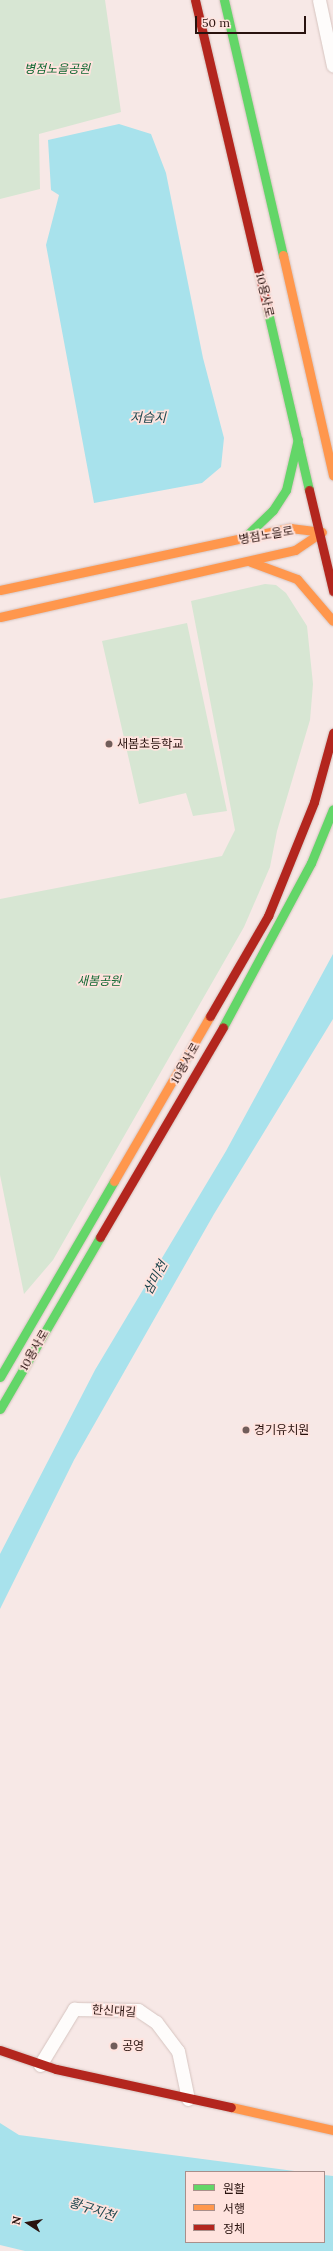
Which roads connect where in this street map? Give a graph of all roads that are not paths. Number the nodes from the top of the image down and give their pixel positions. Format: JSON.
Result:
{"nodes":[{"id":1,"x":195,"y":0,"type":"edge"},
{"id":2,"x":224,"y":0,"type":"edge"},
{"id":3,"x":319,"y":0,"type":"edge"},
{"id":4,"x":333,"y":66,"type":"edge"},
{"id":5,"x":322,"y":428,"type":"junction"},
{"id":6,"x":299,"y":435,"type":"junction"},
{"id":7,"x":333,"y":443,"type":"edge"},
{"id":8,"x":333,"y":476,"type":"edge"},
{"id":9,"x":328,"y":530,"type":"edge"},
{"id":10,"x":243,"y":538,"type":"junction"},
{"id":11,"x":248,"y":561,"type":"junction"},
{"id":12,"x":0,"y":590,"type":"edge"},
{"id":13,"x":333,"y":591,"type":"edge"},
{"id":14,"x":0,"y":617,"type":"edge"},
{"id":15,"x":333,"y":621,"type":"edge"},
{"id":16,"x":333,"y":733,"type":"edge"},
{"id":17,"x":333,"y":809,"type":"edge"},
{"id":18,"x":0,"y":1377,"type":"edge"},
{"id":19,"x":0,"y":1409,"type":"edge"},
{"id":20,"x":0,"y":2050,"type":"edge"},
{"id":21,"x":40,"y":2064,"type":"junction"},
{"id":22,"x":188,"y":2099,"type":"junction"},
{"id":23,"x":333,"y":2130,"type":"edge"}],
"edges":[{"from":1,"to":6,"type":"street","name":"10용사로"},
{"from":2,"to":5,"type":"street","name":"10용사로"},
{"from":3,"to":4,"type":"street"},
{"from":5,"to":7,"type":"street"},
{"from":5,"to":8,"type":"street","name":"10용사로"},
{"from":6,"to":9,"type":"street","name":"10용사로"},
{"from":6,"to":10,"type":"street"},
{"from":9,"to":10,"type":"street","name":"병점노을로"},
{"from":9,"to":11,"type":"street","name":"병점노을로"},
{"from":9,"to":13,"type":"street","name":"10용사로"},
{"from":10,"to":11,"type":"street"},
{"from":10,"to":12,"type":"street","name":"병점노을로"},
{"from":11,"to":14,"type":"street","name":"병점노을로"},
{"from":11,"to":15,"type":"street"},
{"from":16,"to":18,"type":"street","name":"10용사로"},
{"from":17,"to":19,"type":"street","name":"10용사로"},
{"from":20,"to":21,"type":"street"},
{"from":21,"to":22,"type":"street"},
{"from":21,"to":22,"type":"street","name":"한신대길"},
{"from":22,"to":23,"type":"street"}]}
